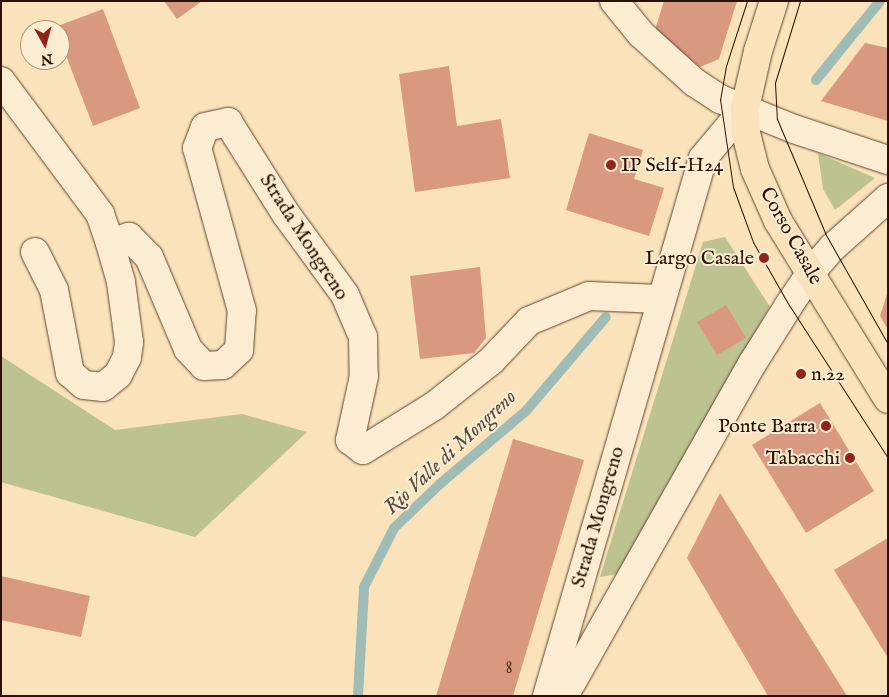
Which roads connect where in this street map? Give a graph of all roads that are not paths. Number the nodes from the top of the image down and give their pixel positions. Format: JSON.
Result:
{"nodes":[{"id":1,"x":614,"y":1,"type":"edge"},
{"id":2,"x":774,"y":1,"type":"edge"},
{"id":3,"x":1,"y":81,"type":"edge"},
{"id":4,"x":745,"y":108,"type":"junction"},
{"id":5,"x":888,"y":160,"type":"edge"},
{"id":6,"x":888,"y":198,"type":"edge"},
{"id":7,"x":110,"y":243,"type":"junction"},
{"id":8,"x":35,"y":252,"type":"dead end"},
{"id":9,"x":811,"y":272,"type":"junction"},
{"id":10,"x":659,"y":299,"type":"junction"},
{"id":11,"x":888,"y":399,"type":"edge"},
{"id":12,"x":547,"y":696,"type":"edge"},
{"id":13,"x":564,"y":696,"type":"edge"}],
"edges":[{"from":1,"to":4,"type":"street"},
{"from":2,"to":4,"type":"main road","name":"Corso Casale"},
{"from":3,"to":7,"type":"street"},
{"from":4,"to":5,"type":"street"},
{"from":4,"to":9,"type":"main road","name":"Corso Casale"},
{"from":4,"to":10,"type":"street"},
{"from":6,"to":9,"type":"street"},
{"from":7,"to":8,"type":"street"},
{"from":7,"to":10,"type":"street","name":"Strada Mongreno"},
{"from":9,"to":11,"type":"main road","name":"Corso Casale"},
{"from":9,"to":13,"type":"street"},
{"from":10,"to":12,"type":"street","name":"Strada Mongreno"}]}
